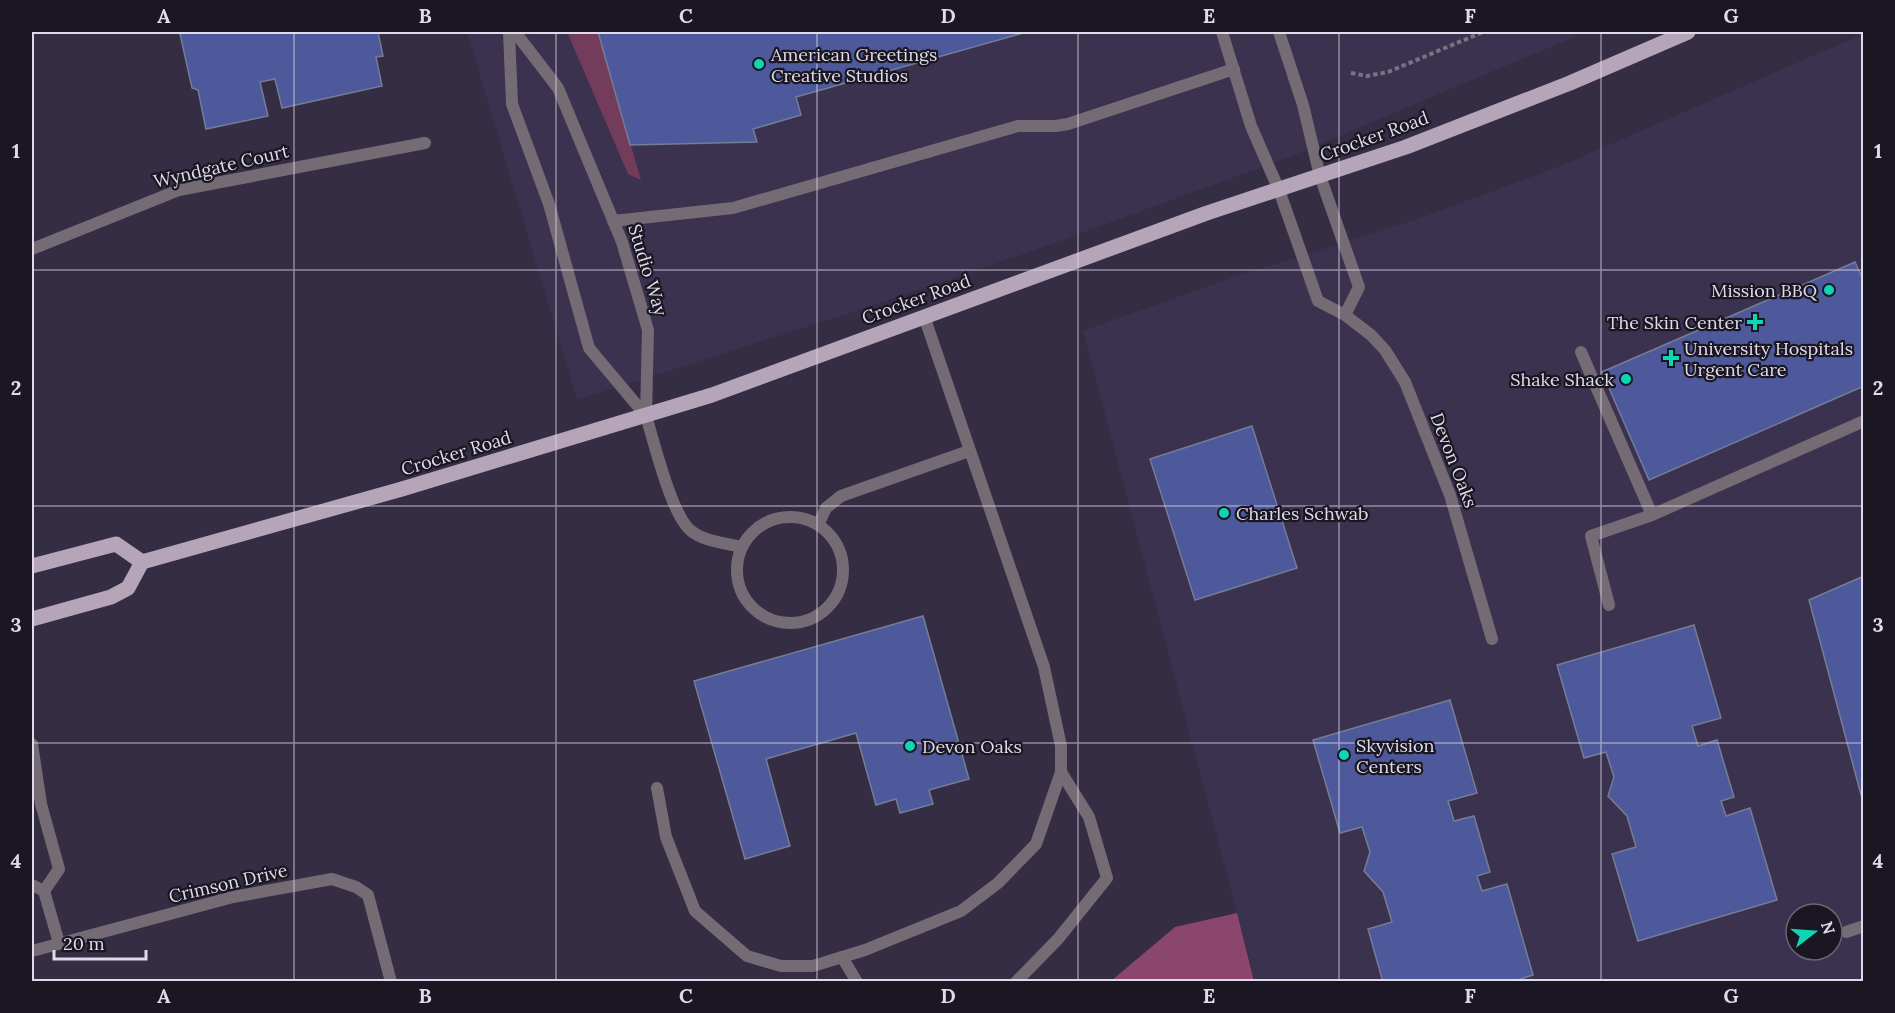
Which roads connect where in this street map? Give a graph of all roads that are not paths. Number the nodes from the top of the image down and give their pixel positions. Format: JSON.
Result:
{"nodes":[{"id":1,"x":509,"y":32,"type":"edge"},
{"id":2,"x":516,"y":32,"type":"edge"},
{"id":3,"x":1222,"y":32,"type":"edge"},
{"id":4,"x":1279,"y":32,"type":"edge"},
{"id":5,"x":1688,"y":32,"type":"edge"},
{"id":6,"x":1664,"y":38,"type":"edge"},
{"id":7,"x":1234,"y":69,"type":"junction"},
{"id":8,"x":425,"y":143,"type":"dead end"},
{"id":9,"x":1320,"y":176,"type":"junction"},
{"id":10,"x":1279,"y":190,"type":"junction"},
{"id":11,"x":613,"y":221,"type":"junction"},
{"id":12,"x":32,"y":249,"type":"edge"},
{"id":13,"x":1345,"y":315,"type":"junction"},
{"id":14,"x":924,"y":316,"type":"junction"},
{"id":15,"x":1581,"y":352,"type":"dead end"},
{"id":16,"x":646,"y":416,"type":"junction"},
{"id":17,"x":1863,"y":422,"type":"edge"},
{"id":18,"x":969,"y":451,"type":"junction"},
{"id":19,"x":1652,"y":515,"type":"junction"},
{"id":20,"x":818,"y":525,"type":"junction"},
{"id":21,"x":741,"y":547,"type":"junction"},
{"id":22,"x":142,"y":562,"type":"junction"},
{"id":23,"x":32,"y":566,"type":"edge"},
{"id":24,"x":1609,"y":605,"type":"dead end"},
{"id":25,"x":32,"y":619,"type":"edge"},
{"id":26,"x":1492,"y":639,"type":"dead end"},
{"id":27,"x":32,"y":744,"type":"edge"},
{"id":28,"x":1061,"y":772,"type":"junction"},
{"id":29,"x":657,"y":788,"type":"dead end"},
{"id":30,"x":32,"y":885,"type":"edge"},
{"id":31,"x":44,"y":891,"type":"junction"},
{"id":32,"x":1863,"y":926,"type":"edge"},
{"id":33,"x":1846,"y":932,"type":"dead end"},
{"id":34,"x":59,"y":943,"type":"junction"},
{"id":35,"x":32,"y":951,"type":"edge"},
{"id":36,"x":842,"y":957,"type":"junction"},
{"id":37,"x":391,"y":981,"type":"edge"},
{"id":38,"x":857,"y":981,"type":"edge"},
{"id":39,"x":1016,"y":981,"type":"edge"}],
"edges":[{"from":1,"to":16,"type":"street"},
{"from":2,"to":11,"type":"street","name":"Studio Way"},
{"from":3,"to":7,"type":"street","name":"Devon Oaks"},
{"from":4,"to":9,"type":"street"},
{"from":5,"to":6,"type":"main road","name":"Crocker Road"},
{"from":6,"to":9,"type":"main road","name":"Crocker Road"},
{"from":7,"to":10,"type":"street","name":"Devon Oaks"},
{"from":7,"to":11,"type":"street"},
{"from":8,"to":12,"type":"street","name":"Wyndgate Court"},
{"from":9,"to":10,"type":"main road","name":"Crocker Road"},
{"from":9,"to":13,"type":"street"},
{"from":10,"to":13,"type":"street","name":"Devon Oaks"},
{"from":10,"to":14,"type":"main road","name":"Crocker Road"},
{"from":11,"to":16,"type":"street","name":"Studio Way"},
{"from":13,"to":26,"type":"street","name":"Devon Oaks"},
{"from":14,"to":16,"type":"main road","name":"Crocker Road"},
{"from":14,"to":18,"type":"street"},
{"from":15,"to":19,"type":"street"},
{"from":16,"to":21,"type":"street"},
{"from":16,"to":22,"type":"main road","name":"Crocker Road"},
{"from":17,"to":19,"type":"street"},
{"from":18,"to":20,"type":"street"},
{"from":18,"to":28,"type":"street"},
{"from":19,"to":24,"type":"street"},
{"from":20,"to":21,"type":"street"},
{"from":20,"to":21,"type":"street"},
{"from":22,"to":23,"type":"main road"},
{"from":22,"to":25,"type":"main road"},
{"from":27,"to":31,"type":"street"},
{"from":28,"to":36,"type":"street"},
{"from":28,"to":39,"type":"street"},
{"from":29,"to":36,"type":"street"},
{"from":30,"to":31,"type":"street"},
{"from":31,"to":34,"type":"street"},
{"from":32,"to":33,"type":"street"},
{"from":34,"to":35,"type":"street"},
{"from":34,"to":37,"type":"street","name":"Crimson Drive"},
{"from":36,"to":38,"type":"street"}]}
